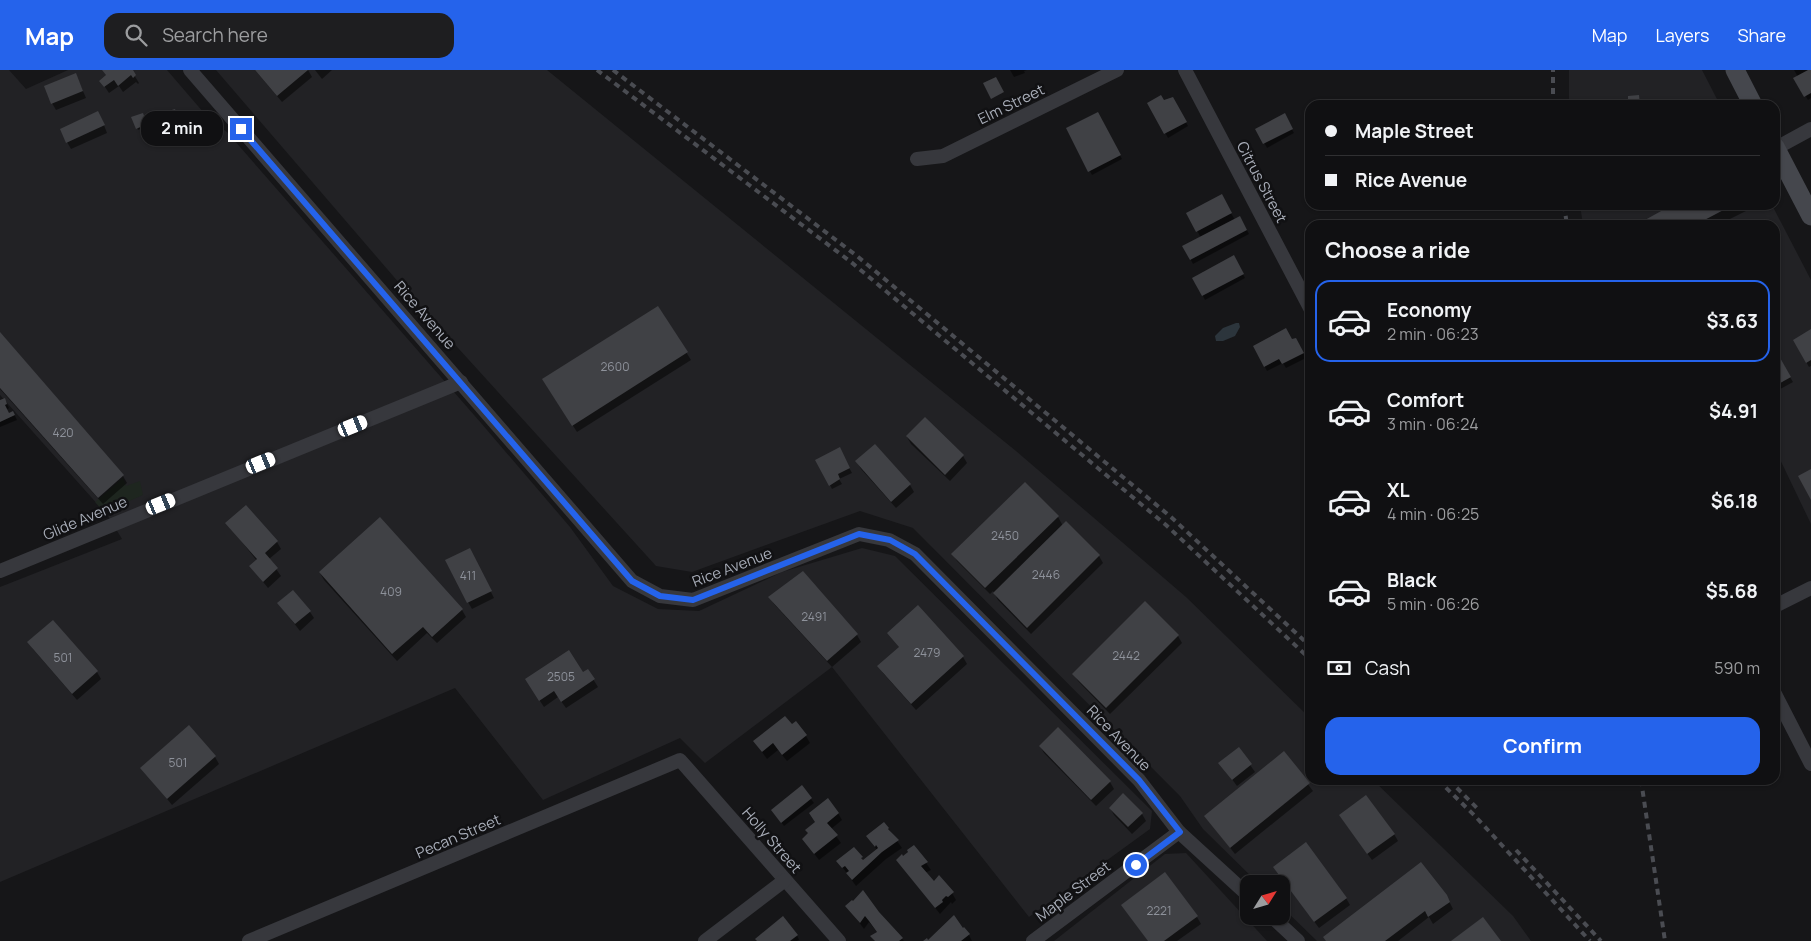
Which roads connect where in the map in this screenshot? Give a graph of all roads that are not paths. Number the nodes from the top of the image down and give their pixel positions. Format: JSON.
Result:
{"nodes":[{"id":1,"x":190,"y":70,"type":"edge"},
{"id":2,"x":1117,"y":70,"type":"edge"},
{"id":3,"x":1185,"y":70,"type":"edge"},
{"id":4,"x":1735,"y":70,"type":"edge"},
{"id":5,"x":1750,"y":100,"type":"edge"},
{"id":6,"x":1811,"y":129,"type":"edge"},
{"id":7,"x":1780,"y":145,"type":"edge"},
{"id":8,"x":1780,"y":157,"type":"edge"},
{"id":9,"x":917,"y":159,"type":"dead end"},
{"id":10,"x":1811,"y":216,"type":"edge"},
{"id":11,"x":1305,"y":298,"type":"edge"},
{"id":12,"x":461,"y":382,"type":"junction"},
{"id":13,"x":0,"y":571,"type":"edge"},
{"id":14,"x":1811,"y":588,"type":"edge"},
{"id":15,"x":1780,"y":604,"type":"edge"},
{"id":16,"x":1780,"y":704,"type":"edge"},
{"id":17,"x":680,"y":760,"type":"joint"},
{"id":18,"x":1811,"y":764,"type":"edge"},
{"id":19,"x":1180,"y":832,"type":"junction"},
{"id":20,"x":785,"y":880,"type":"junction"},
{"id":21,"x":1240,"y":888,"type":"edge"},
{"id":22,"x":1281,"y":925,"type":"edge"},
{"id":23,"x":249,"y":941,"type":"edge"},
{"id":24,"x":705,"y":941,"type":"edge"},
{"id":25,"x":839,"y":941,"type":"edge"},
{"id":26,"x":1033,"y":941,"type":"edge"},
{"id":27,"x":1298,"y":941,"type":"edge"}],
"edges":[{"from":1,"to":12,"type":"street","name":"Rice Avenue"},
{"from":2,"to":9,"type":"street","name":"Elm Street"},
{"from":3,"to":11,"type":"street","name":"Citrus Street"},
{"from":4,"to":5,"type":"main road"},
{"from":6,"to":7,"type":"street"},
{"from":8,"to":10,"type":"main road"},
{"from":12,"to":13,"type":"street","name":"Glide Avenue"},
{"from":12,"to":19,"type":"street","name":"Rice Avenue"},
{"from":14,"to":15,"type":"street"},
{"from":16,"to":18,"type":"street"},
{"from":17,"to":20,"type":"street","name":"Holly Street"},
{"from":17,"to":23,"type":"street","name":"Pecan Street"},
{"from":19,"to":21,"type":"street","name":"Rice Avenue"},
{"from":19,"to":26,"type":"street","name":"Maple Street"},
{"from":20,"to":24,"type":"street"},
{"from":20,"to":25,"type":"street","name":"Holly Street"},
{"from":22,"to":27,"type":"street"}]}
